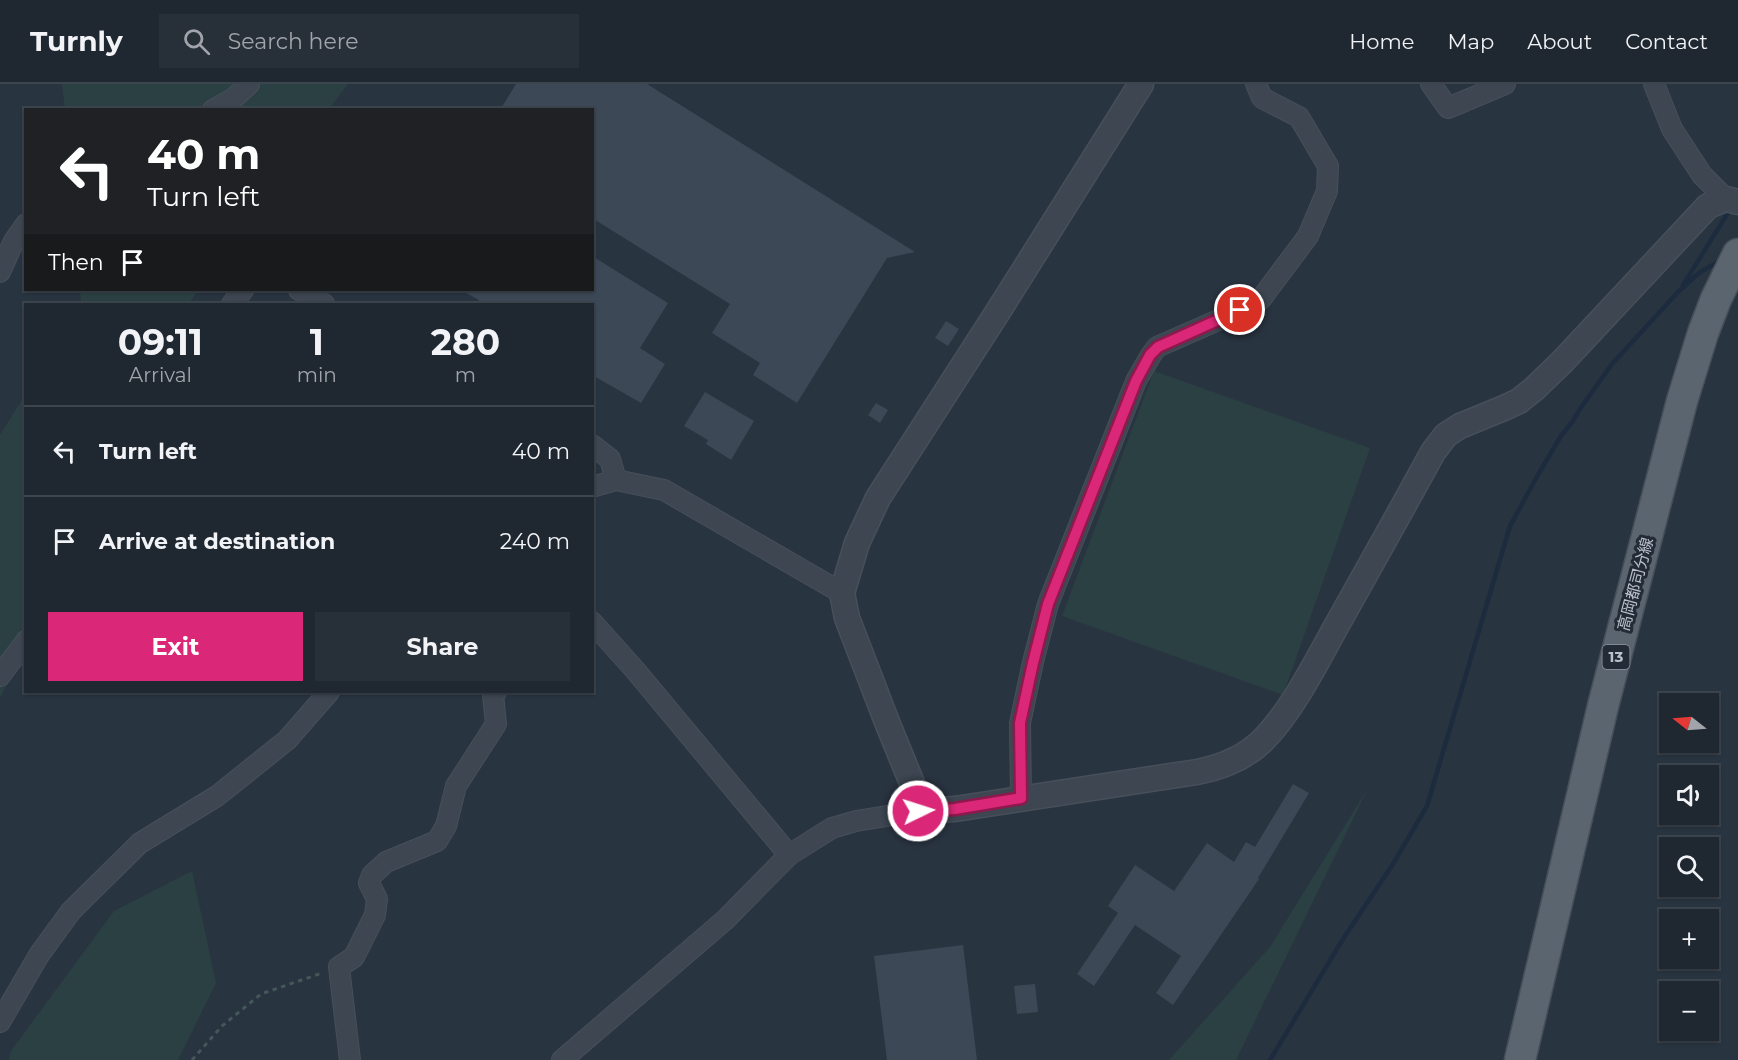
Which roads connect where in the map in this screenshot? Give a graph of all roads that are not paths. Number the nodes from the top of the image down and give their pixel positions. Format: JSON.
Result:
{"nodes":[{"id":1,"x":249,"y":84,"type":"edge"},
{"id":2,"x":1141,"y":84,"type":"edge"},
{"id":3,"x":1256,"y":84,"type":"edge"},
{"id":4,"x":1431,"y":84,"type":"edge"},
{"id":5,"x":1505,"y":84,"type":"edge"},
{"id":6,"x":1654,"y":84,"type":"edge"},
{"id":7,"x":216,"y":108,"type":"edge"},
{"id":8,"x":1732,"y":201,"type":"edge"},
{"id":9,"x":24,"y":228,"type":"edge"},
{"id":10,"x":1737,"y":259,"type":"edge"},
{"id":11,"x":0,"y":272,"type":"edge"},
{"id":12,"x":242,"y":291,"type":"edge"},
{"id":13,"x":300,"y":291,"type":"edge"},
{"id":14,"x":233,"y":303,"type":"edge"},
{"id":15,"x":322,"y":303,"type":"edge"},
{"id":16,"x":594,"y":447,"type":"edge"},
{"id":17,"x":616,"y":480,"type":"junction"},
{"id":18,"x":594,"y":486,"type":"edge"},
{"id":19,"x":842,"y":593,"type":"junction"},
{"id":20,"x":594,"y":624,"type":"edge"},
{"id":21,"x":24,"y":645,"type":"edge"},
{"id":22,"x":0,"y":676,"type":"edge"},
{"id":23,"x":328,"y":693,"type":"edge"},
{"id":24,"x":495,"y":693,"type":"edge"},
{"id":25,"x":1021,"y":798,"type":"junction"},
{"id":26,"x":918,"y":811,"type":"junction"},
{"id":27,"x":789,"y":855,"type":"junction"},
{"id":28,"x":0,"y":1022,"type":"edge"},
{"id":29,"x":350,"y":1060,"type":"edge"},
{"id":30,"x":562,"y":1060,"type":"edge"},
{"id":31,"x":1520,"y":1060,"type":"edge"}],
"edges":[{"from":1,"to":7,"type":"street"},
{"from":2,"to":19,"type":"street"},
{"from":3,"to":25,"type":"street"},
{"from":4,"to":5,"type":"street"},
{"from":6,"to":8,"type":"street"},
{"from":8,"to":25,"type":"street"},
{"from":9,"to":11,"type":"street"},
{"from":10,"to":31,"type":"main road","name":"高岡都司分線","number":"13"},
{"from":12,"to":14,"type":"street"},
{"from":13,"to":15,"type":"street"},
{"from":16,"to":17,"type":"street"},
{"from":17,"to":18,"type":"street"},
{"from":17,"to":19,"type":"street"},
{"from":19,"to":26,"type":"street"},
{"from":20,"to":27,"type":"street"},
{"from":21,"to":22,"type":"street"},
{"from":23,"to":28,"type":"street"},
{"from":24,"to":29,"type":"street"},
{"from":25,"to":26,"type":"street"},
{"from":26,"to":27,"type":"street"},
{"from":27,"to":30,"type":"street"}]}
